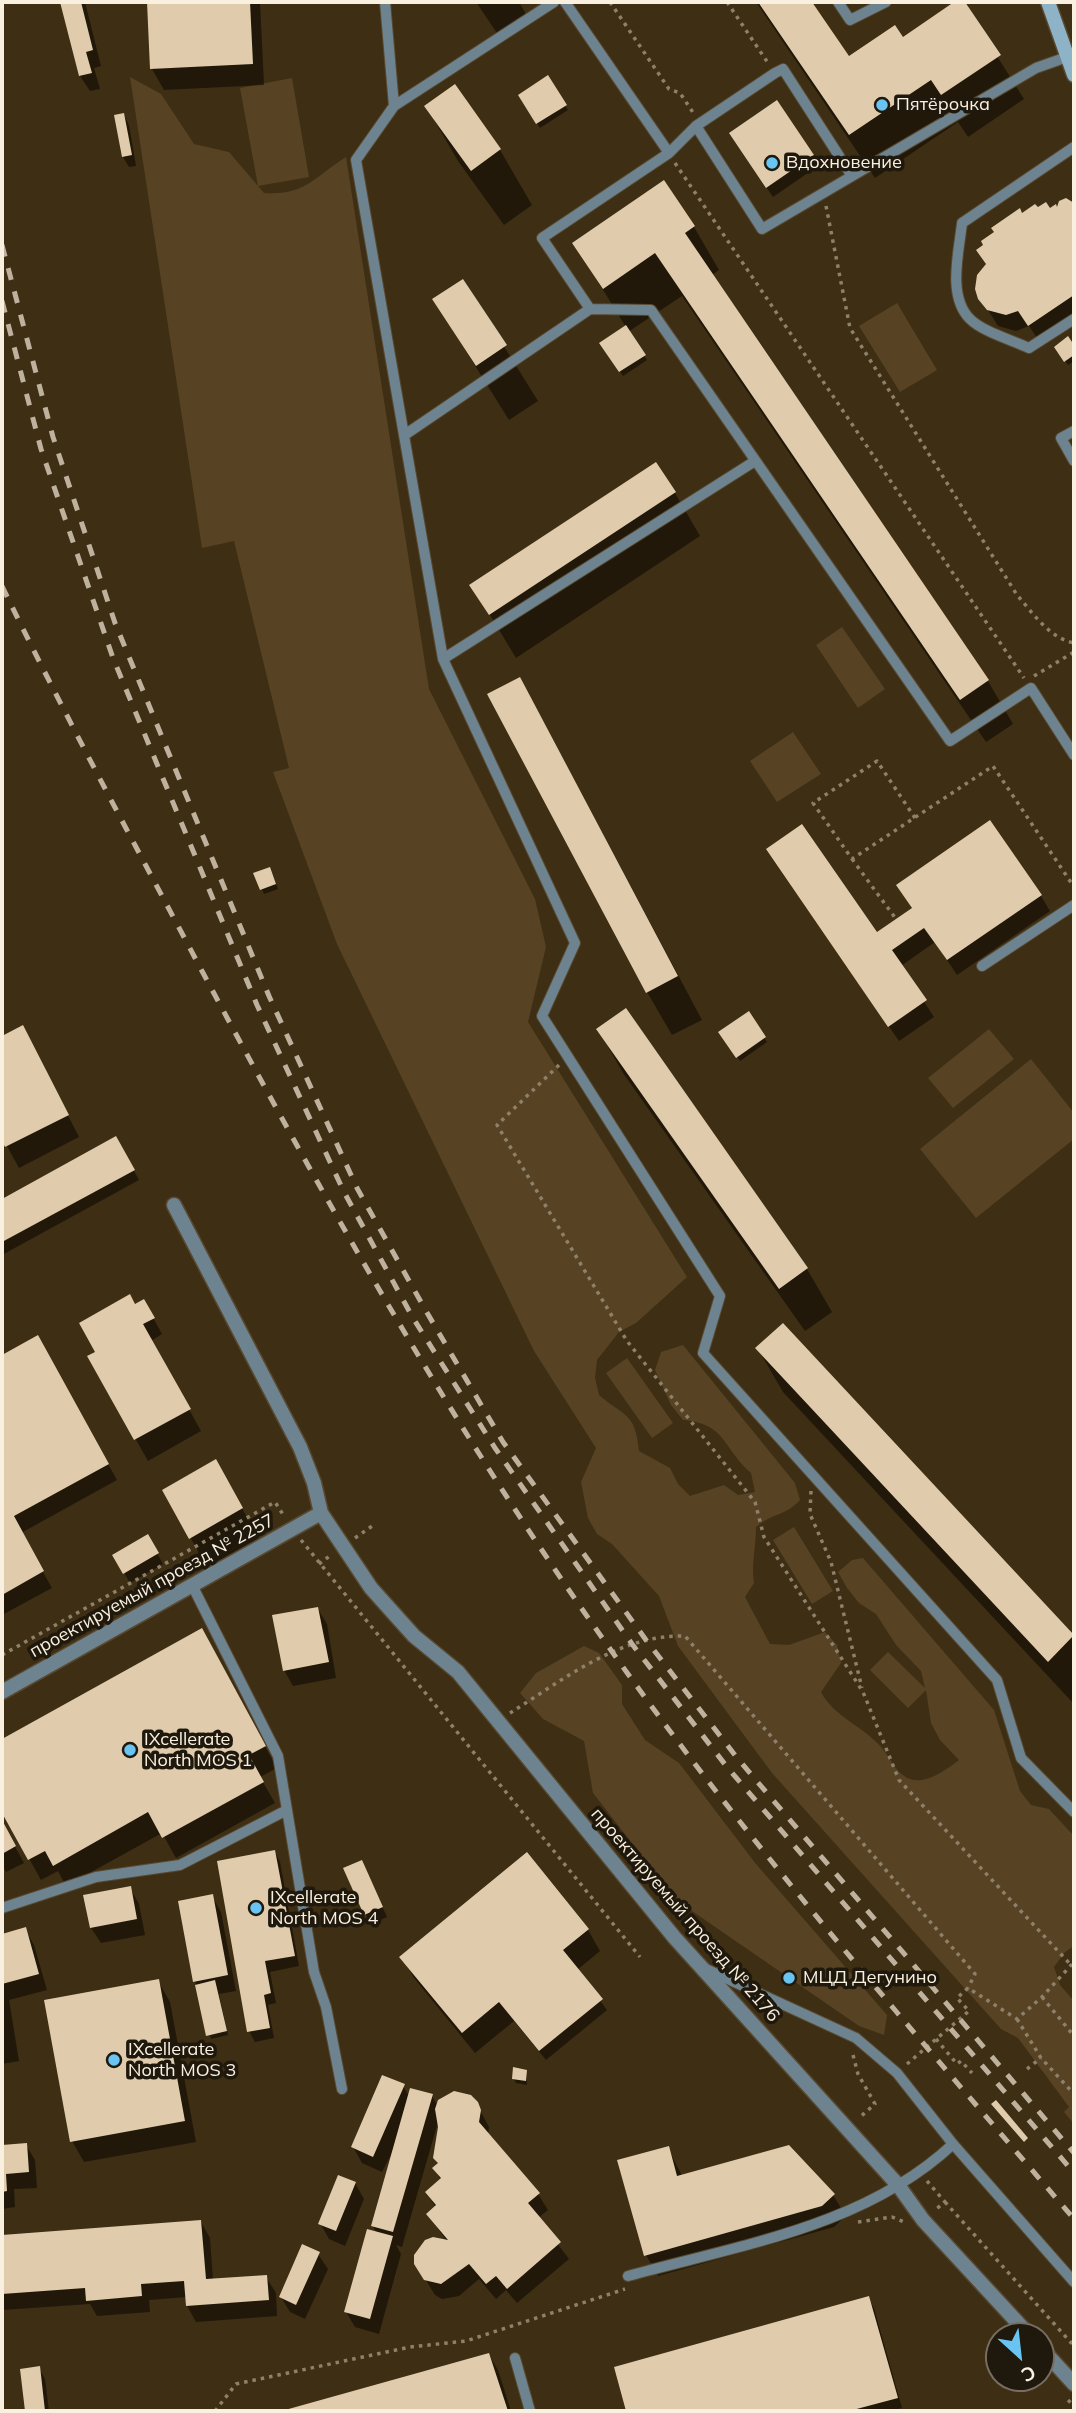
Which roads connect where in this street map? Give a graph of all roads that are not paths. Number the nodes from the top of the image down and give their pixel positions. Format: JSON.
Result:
{"nodes":[{"id":1,"x":385,"y":2,"type":"edge"},
{"id":2,"x":554,"y":2,"type":"edge"},
{"id":3,"x":565,"y":2,"type":"edge"},
{"id":4,"x":838,"y":2,"type":"edge"},
{"id":5,"x":886,"y":2,"type":"edge"},
{"id":6,"x":1048,"y":2,"type":"edge"},
{"id":7,"x":1067,"y":57,"type":"junction"},
{"id":8,"x":1074,"y":75,"type":"edge"},
{"id":9,"x":394,"y":106,"type":"junction"},
{"id":10,"x":698,"y":125,"type":"junction"},
{"id":11,"x":1074,"y":147,"type":"edge"},
{"id":12,"x":668,"y":153,"type":"junction"},
{"id":13,"x":852,"y":176,"type":"junction"},
{"id":14,"x":590,"y":309,"type":"junction"},
{"id":15,"x":1074,"y":319,"type":"edge"},
{"id":16,"x":1074,"y":431,"type":"edge"},
{"id":17,"x":406,"y":434,"type":"junction"},
{"id":18,"x":755,"y":461,"type":"junction"},
{"id":19,"x":1074,"y":461,"type":"edge"},
{"id":20,"x":443,"y":659,"type":"junction"},
{"id":21,"x":1074,"y":755,"type":"edge"},
{"id":22,"x":1074,"y":905,"type":"edge"},
{"id":23,"x":982,"y":966,"type":"dead end"},
{"id":24,"x":174,"y":1205,"type":"dead end"},
{"id":25,"x":321,"y":1513,"type":"junction"},
{"id":26,"x":192,"y":1586,"type":"junction"},
{"id":27,"x":2,"y":1692,"type":"edge"},
{"id":28,"x":285,"y":1811,"type":"junction"},
{"id":29,"x":1074,"y":1812,"type":"edge"},
{"id":30,"x":2,"y":1908,"type":"edge"},
{"id":31,"x":702,"y":1967,"type":"junction"},
{"id":32,"x":342,"y":2089,"type":"dead end"},
{"id":33,"x":953,"y":2144,"type":"junction"},
{"id":34,"x":898,"y":2185,"type":"junction"},
{"id":35,"x":628,"y":2276,"type":"dead end"},
{"id":36,"x":1074,"y":2282,"type":"edge"},
{"id":37,"x":1017,"y":2322,"type":"edge"},
{"id":38,"x":515,"y":2358,"type":"dead end"},
{"id":39,"x":1055,"y":2363,"type":"edge"},
{"id":40,"x":1074,"y":2384,"type":"edge"},
{"id":41,"x":530,"y":2411,"type":"edge"}],
"edges":[{"from":1,"to":9,"type":"lane"},
{"from":2,"to":9,"type":"lane"},
{"from":3,"to":12,"type":"lane"},
{"from":4,"to":5,"type":"lane"},
{"from":6,"to":7,"type":"main road"},
{"from":7,"to":8,"type":"main road"},
{"from":7,"to":13,"type":"lane"},
{"from":9,"to":17,"type":"lane"},
{"from":10,"to":12,"type":"lane"},
{"from":10,"to":13,"type":"lane"},
{"from":10,"to":13,"type":"lane"},
{"from":11,"to":15,"type":"lane"},
{"from":12,"to":14,"type":"lane"},
{"from":14,"to":17,"type":"lane"},
{"from":14,"to":18,"type":"lane"},
{"from":16,"to":19,"type":"lane"},
{"from":17,"to":20,"type":"lane"},
{"from":18,"to":20,"type":"lane"},
{"from":18,"to":21,"type":"lane"},
{"from":20,"to":29,"type":"lane"},
{"from":22,"to":23,"type":"lane"},
{"from":24,"to":25,"type":"street","name":"проектируемый проезд № 2176"},
{"from":25,"to":26,"type":"street","name":"проектируемый проезд № 2257"},
{"from":25,"to":31,"type":"street","name":"проектируемый проезд № 2176"},
{"from":26,"to":27,"type":"street","name":"проектируемый проезд № 2257"},
{"from":26,"to":28,"type":"lane"},
{"from":28,"to":30,"type":"lane"},
{"from":28,"to":32,"type":"lane"},
{"from":31,"to":33,"type":"lane"},
{"from":31,"to":34,"type":"street","name":"проектируемый проезд № 2176"},
{"from":33,"to":34,"type":"lane"},
{"from":33,"to":36,"type":"lane"},
{"from":34,"to":35,"type":"lane"},
{"from":34,"to":37,"type":"street","name":"проектируемый проезд № 2176"},
{"from":38,"to":41,"type":"lane"},
{"from":39,"to":40,"type":"street"}]}
